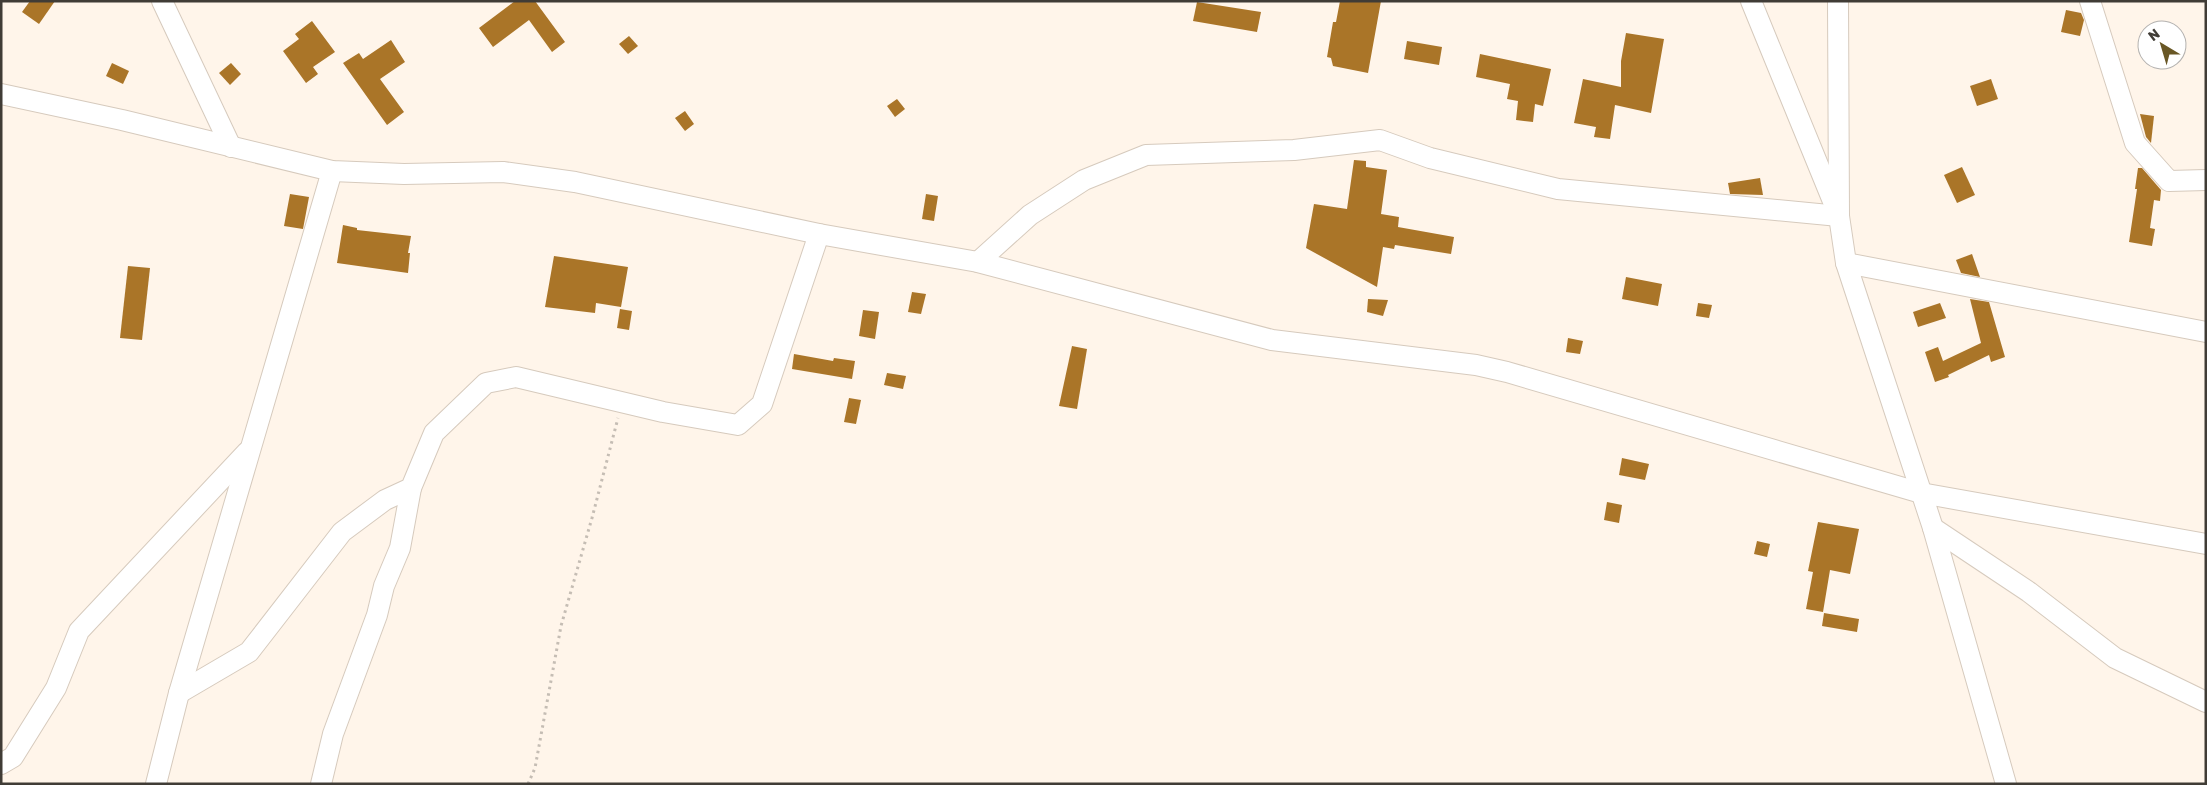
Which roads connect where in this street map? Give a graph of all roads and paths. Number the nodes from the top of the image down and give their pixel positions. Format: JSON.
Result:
{"nodes":[{"id":1,"x":162,"y":1,"type":"edge"},
{"id":2,"x":1751,"y":1,"type":"edge"},
{"id":3,"x":1838,"y":1,"type":"edge"},
{"id":4,"x":2090,"y":1,"type":"edge"},
{"id":5,"x":1,"y":94,"type":"edge"},
{"id":6,"x":231,"y":147,"type":"junction"},
{"id":7,"x":332,"y":171,"type":"junction"},
{"id":8,"x":2206,"y":180,"type":"edge"},
{"id":9,"x":1839,"y":216,"type":"junction"},
{"id":10,"x":819,"y":234,"type":"junction"},
{"id":11,"x":978,"y":262,"type":"junction"},
{"id":12,"x":1846,"y":263,"type":"junction"},
{"id":13,"x":2206,"y":332,"type":"edge"},
{"id":14,"x":622,"y":403,"type":"junction"},
{"id":15,"x":250,"y":449,"type":"junction"},
{"id":16,"x":411,"y":488,"type":"junction"},
{"id":17,"x":1921,"y":493,"type":"junction"},
{"id":18,"x":1933,"y":528,"type":"junction"},
{"id":19,"x":2206,"y":544,"type":"edge"},
{"id":20,"x":179,"y":693,"type":"junction"},
{"id":21,"x":2206,"y":702,"type":"edge"},
{"id":22,"x":1,"y":764,"type":"edge"},
{"id":23,"x":156,"y":784,"type":"edge"},
{"id":24,"x":321,"y":784,"type":"edge"},
{"id":25,"x":528,"y":784,"type":"edge"},
{"id":26,"x":2006,"y":784,"type":"edge"}],
"edges":[{"from":1,"to":6,"type":"street"},
{"from":2,"to":9,"type":"street"},
{"from":3,"to":9,"type":"street"},
{"from":4,"to":8,"type":"street"},
{"from":5,"to":6,"type":"street"},
{"from":6,"to":7,"type":"street"},
{"from":7,"to":10,"type":"street"},
{"from":7,"to":15,"type":"street"},
{"from":9,"to":11,"type":"street"},
{"from":9,"to":12,"type":"street"},
{"from":10,"to":11,"type":"street"},
{"from":10,"to":14,"type":"street"},
{"from":11,"to":17,"type":"street"},
{"from":12,"to":13,"type":"street"},
{"from":12,"to":17,"type":"street"},
{"from":14,"to":16,"type":"street"},
{"from":14,"to":25,"type":"path"},
{"from":15,"to":20,"type":"street"},
{"from":15,"to":22,"type":"street"},
{"from":16,"to":20,"type":"street"},
{"from":16,"to":24,"type":"street"},
{"from":17,"to":18,"type":"street"},
{"from":17,"to":19,"type":"street"},
{"from":18,"to":21,"type":"street"},
{"from":18,"to":26,"type":"street"},
{"from":20,"to":23,"type":"street"}]}
